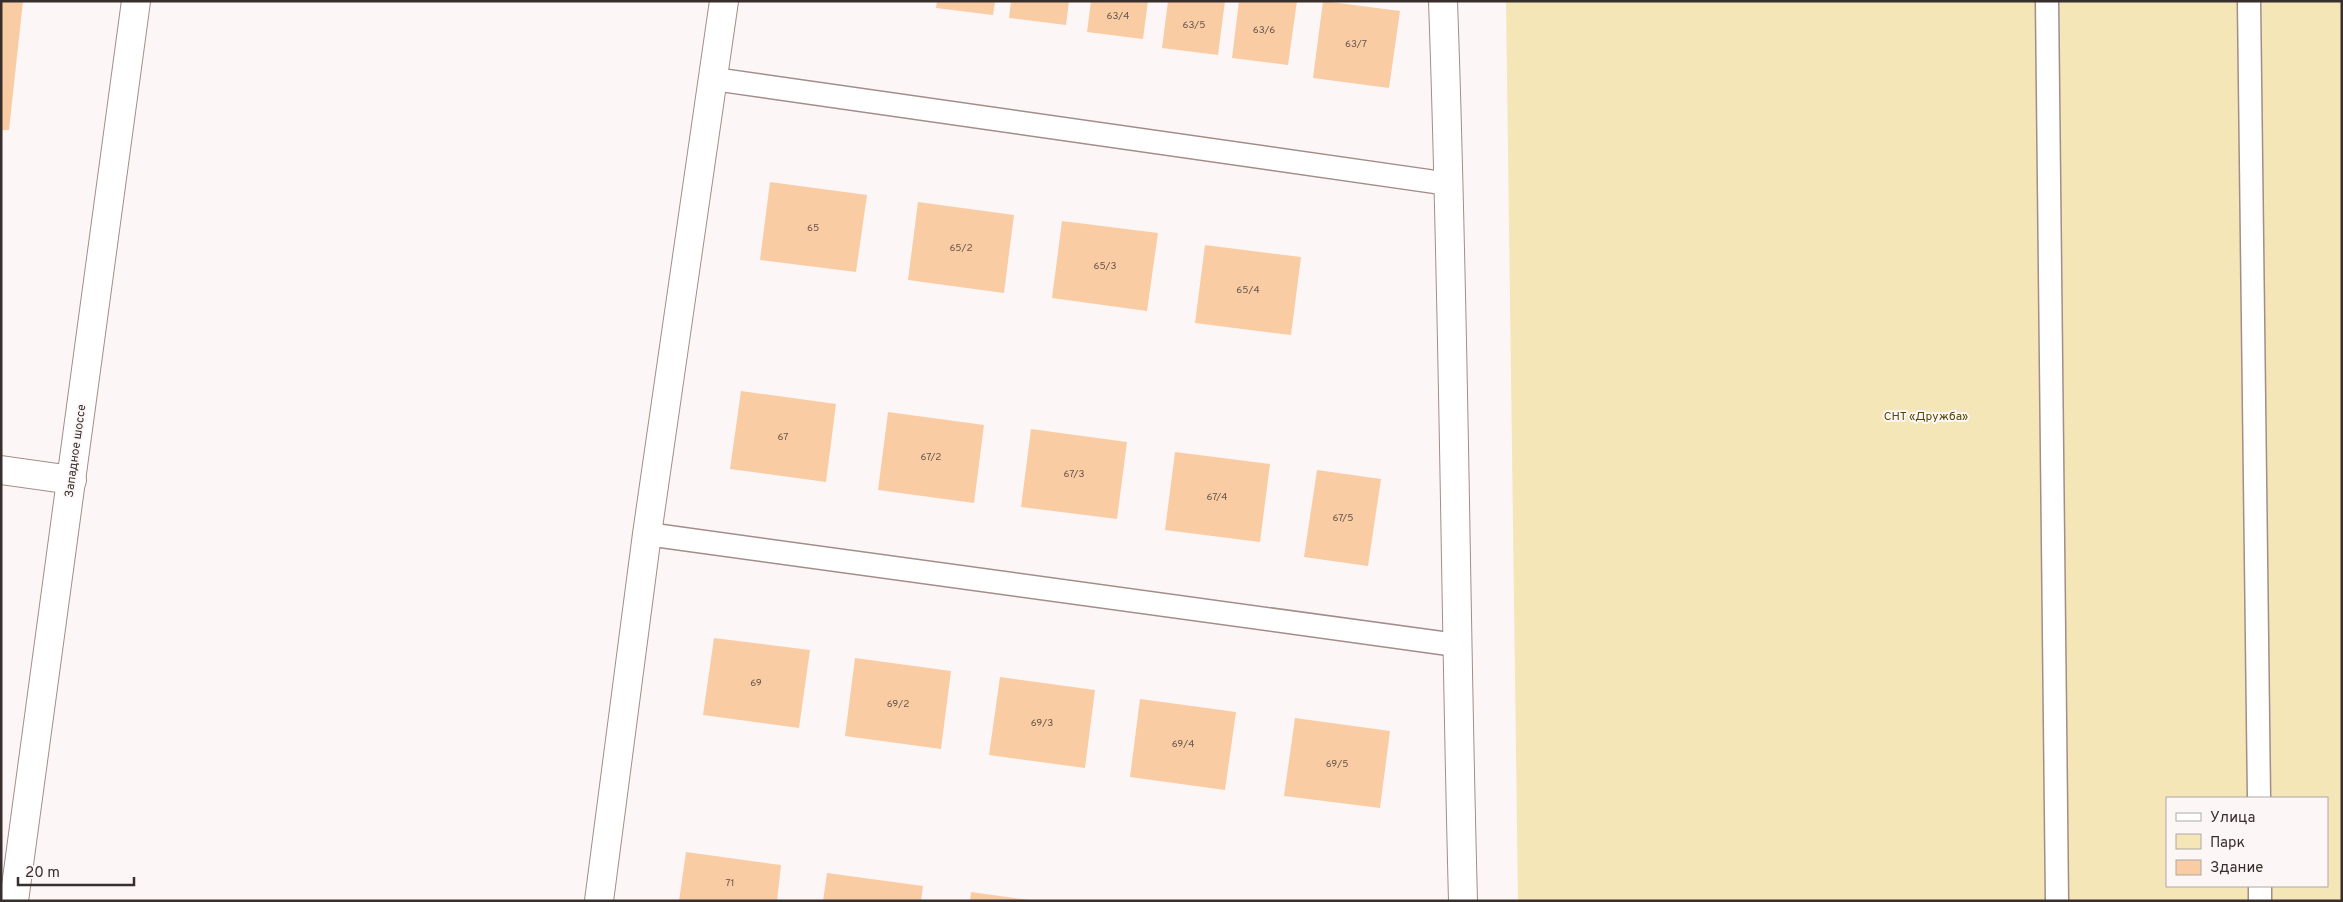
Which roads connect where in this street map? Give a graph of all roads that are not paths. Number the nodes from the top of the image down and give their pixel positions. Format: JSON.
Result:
{"nodes":[{"id":1,"x":136,"y":1,"type":"edge"},
{"id":2,"x":724,"y":1,"type":"edge"},
{"id":3,"x":1443,"y":1,"type":"edge"},
{"id":4,"x":2047,"y":1,"type":"edge"},
{"id":5,"x":2249,"y":1,"type":"edge"},
{"id":6,"x":714,"y":79,"type":"junction"},
{"id":7,"x":1449,"y":184,"type":"junction"},
{"id":8,"x":1,"y":470,"type":"edge"},
{"id":9,"x":72,"y":480,"type":"junction"},
{"id":10,"x":647,"y":534,"type":"junction"},
{"id":11,"x":1456,"y":645,"type":"junction"},
{"id":12,"x":2259,"y":797,"type":"edge"},
{"id":13,"x":2260,"y":887,"type":"edge"},
{"id":14,"x":14,"y":901,"type":"edge"},
{"id":15,"x":599,"y":901,"type":"edge"},
{"id":16,"x":1463,"y":901,"type":"edge"},
{"id":17,"x":2057,"y":901,"type":"edge"},
{"id":18,"x":2260,"y":901,"type":"edge"}],
"edges":[{"from":1,"to":9,"type":"street","name":"Западное шоссе"},
{"from":2,"to":6,"type":"street"},
{"from":3,"to":7,"type":"street"},
{"from":4,"to":17,"type":"lane"},
{"from":5,"to":12,"type":"lane"},
{"from":6,"to":7,"type":"lane"},
{"from":6,"to":10,"type":"street"},
{"from":7,"to":11,"type":"street"},
{"from":8,"to":9,"type":"street"},
{"from":9,"to":14,"type":"street","name":"Западное шоссе"},
{"from":10,"to":11,"type":"lane"},
{"from":10,"to":15,"type":"street"},
{"from":11,"to":16,"type":"street"},
{"from":13,"to":18,"type":"lane"}]}
